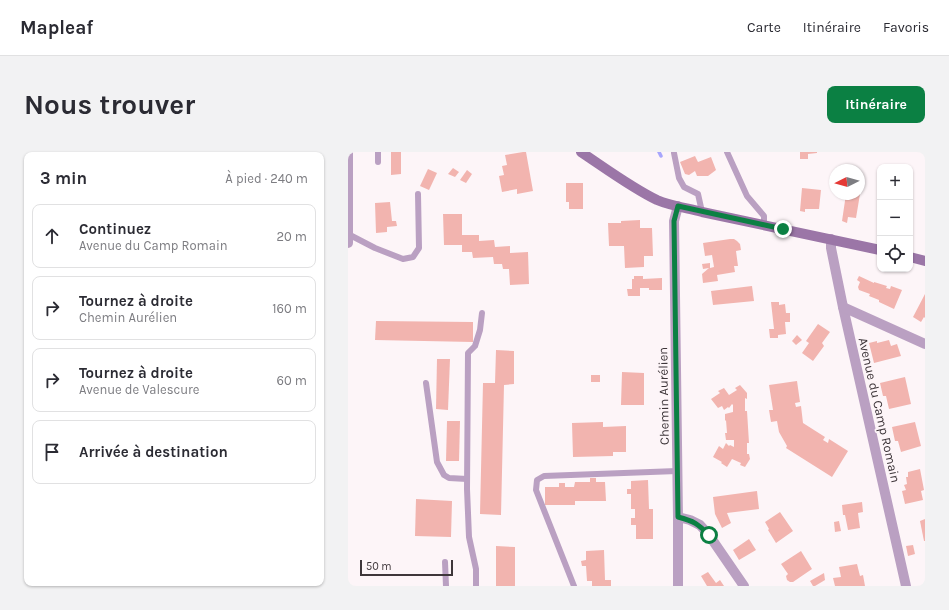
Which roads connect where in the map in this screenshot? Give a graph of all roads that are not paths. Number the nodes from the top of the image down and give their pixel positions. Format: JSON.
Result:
{"nodes":[{"id":1,"x":348,"y":152,"type":"edge"},
{"id":2,"x":378,"y":152,"type":"edge"},
{"id":3,"x":581,"y":152,"type":"edge"},
{"id":4,"x":727,"y":152,"type":"edge"},
{"id":5,"x":674,"y":153,"type":"dead end"},
{"id":6,"x":378,"y":162,"type":"dead end"},
{"id":7,"x":418,"y":194,"type":"dead end"},
{"id":8,"x":678,"y":206,"type":"junction"},
{"id":9,"x":702,"y":212,"type":"junction"},
{"id":10,"x":764,"y":225,"type":"junction"},
{"id":11,"x":348,"y":234,"type":"edge"},
{"id":12,"x":831,"y":239,"type":"junction"},
{"id":13,"x":348,"y":243,"type":"edge"},
{"id":14,"x":877,"y":249,"type":"edge"},
{"id":15,"x":913,"y":258,"type":"edge"},
{"id":16,"x":925,"y":261,"type":"edge"},
{"id":17,"x":843,"y":307,"type":"junction"},
{"id":18,"x":482,"y":313,"type":"dead end"},
{"id":19,"x":925,"y":344,"type":"edge"},
{"id":20,"x":426,"y":383,"type":"dead end"},
{"id":21,"x":677,"y":471,"type":"junction"},
{"id":22,"x":467,"y":479,"type":"junction"},
{"id":23,"x":678,"y":517,"type":"junction"},
{"id":24,"x":445,"y":562,"type":"dead end"},
{"id":25,"x":446,"y":586,"type":"edge"},
{"id":26,"x":476,"y":586,"type":"edge"},
{"id":27,"x":574,"y":586,"type":"edge"},
{"id":28,"x":678,"y":586,"type":"edge"},
{"id":29,"x":744,"y":586,"type":"edge"},
{"id":30,"x":906,"y":586,"type":"edge"}],
"edges":[{"from":1,"to":11,"type":"street"},
{"from":2,"to":6,"type":"lane"},
{"from":3,"to":8,"type":"main road"},
{"from":4,"to":10,"type":"lane"},
{"from":5,"to":9,"type":"lane"},
{"from":7,"to":11,"type":"lane"},
{"from":8,"to":9,"type":"main road"},
{"from":8,"to":21,"type":"street","name":"Chemin Aurélien"},
{"from":9,"to":10,"type":"main road"},
{"from":10,"to":12,"type":"main road"},
{"from":11,"to":13,"type":"street"},
{"from":12,"to":14,"type":"main road"},
{"from":12,"to":17,"type":"street","name":"Avenue du Camp Romain"},
{"from":15,"to":16,"type":"main road"},
{"from":17,"to":19,"type":"street"},
{"from":17,"to":30,"type":"street","name":"Avenue du Camp Romain"},
{"from":18,"to":22,"type":"lane"},
{"from":20,"to":22,"type":"lane"},
{"from":21,"to":23,"type":"street","name":"Chemin Aurélien"},
{"from":21,"to":27,"type":"lane"},
{"from":22,"to":26,"type":"lane"},
{"from":23,"to":28,"type":"street","name":"Chemin Aurélien"},
{"from":23,"to":29,"type":"street"},
{"from":24,"to":25,"type":"lane"}]}
